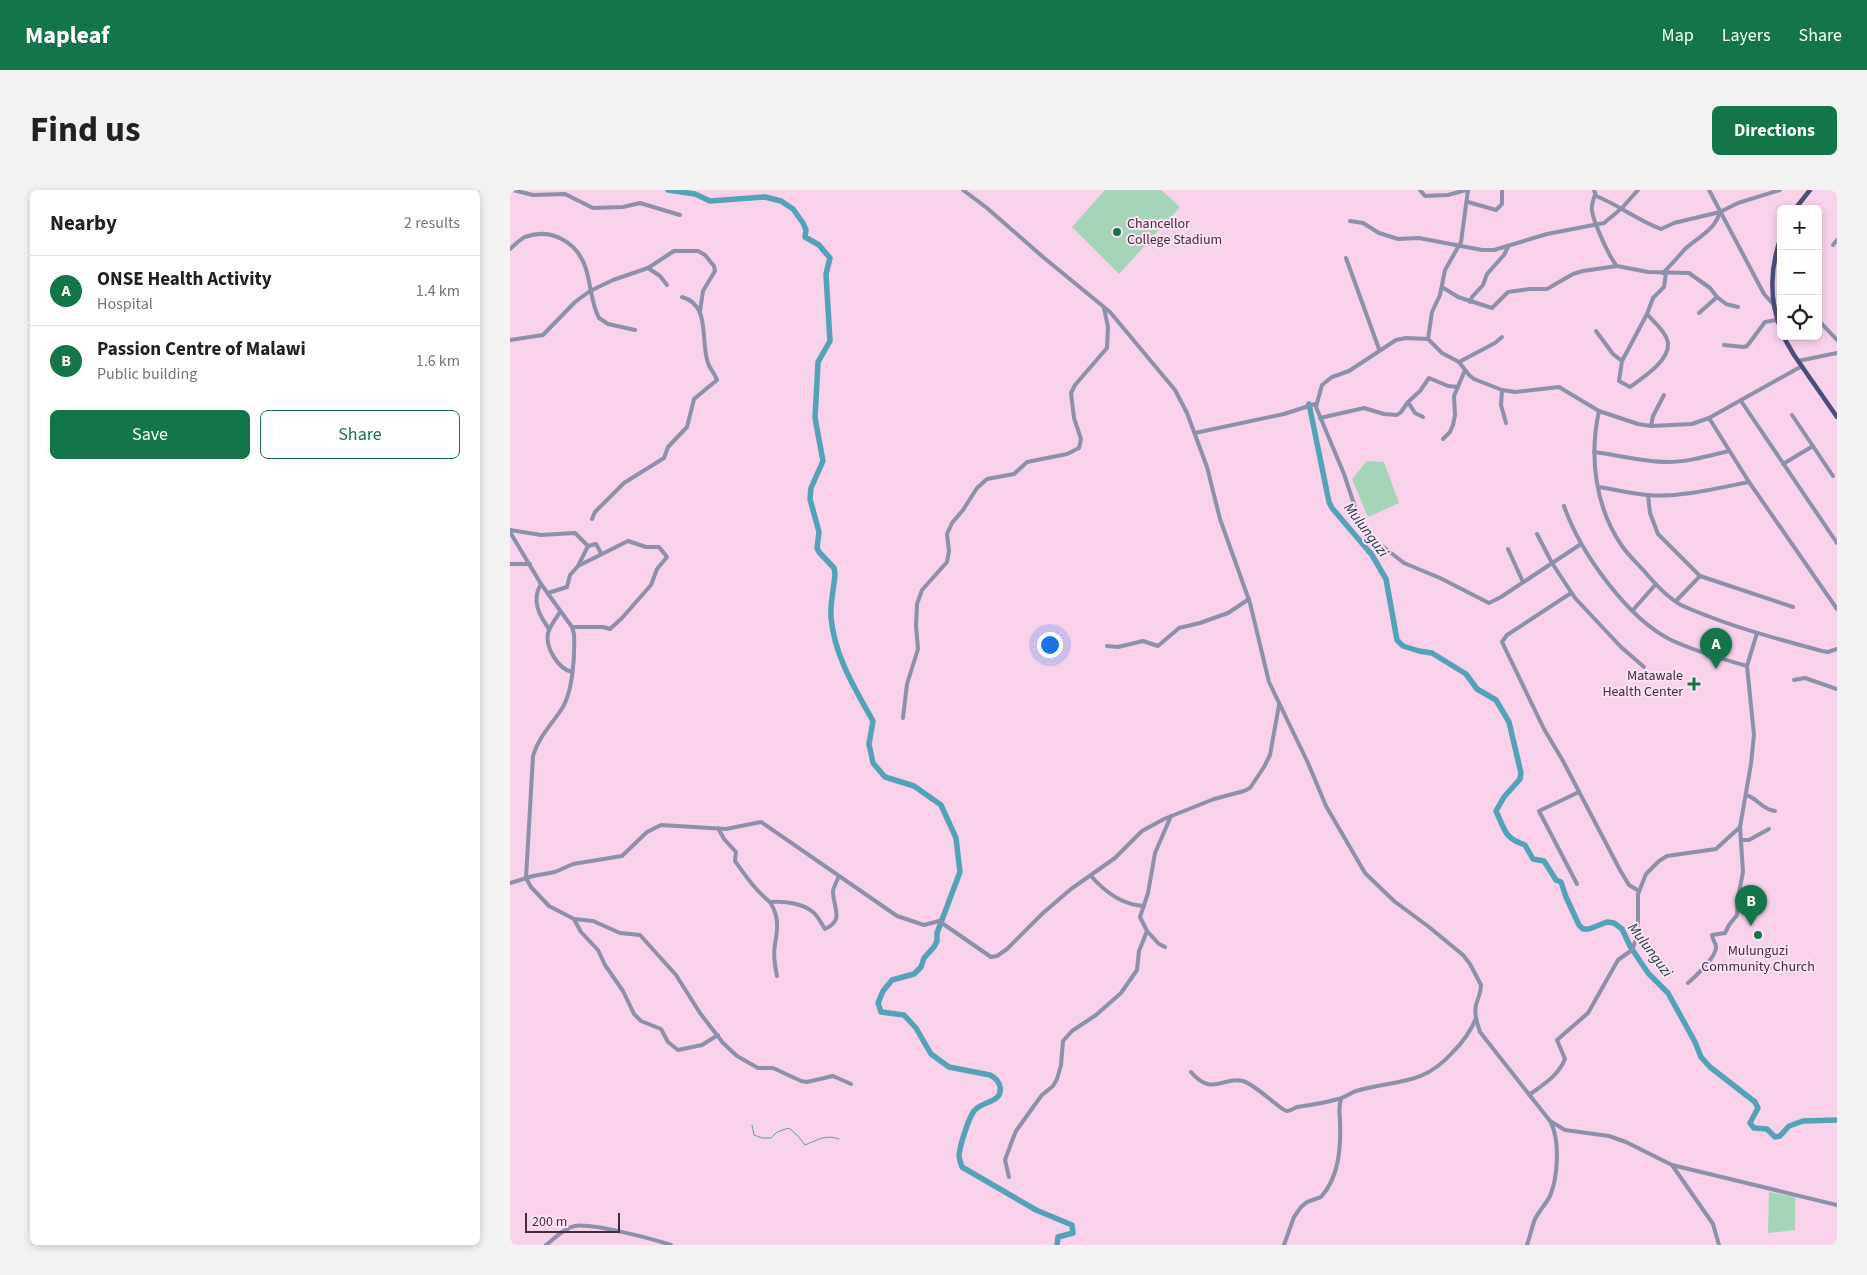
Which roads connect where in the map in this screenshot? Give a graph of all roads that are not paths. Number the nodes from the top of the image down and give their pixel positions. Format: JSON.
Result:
{"nodes":[{"id":1,"x":513,"y":190,"type":"edge"},
{"id":2,"x":963,"y":190,"type":"edge"},
{"id":3,"x":1420,"y":190,"type":"edge"},
{"id":4,"x":1467,"y":190,"type":"edge"},
{"id":5,"x":1502,"y":190,"type":"edge"},
{"id":6,"x":1638,"y":190,"type":"edge"},
{"id":7,"x":1709,"y":190,"type":"edge"},
{"id":8,"x":1780,"y":190,"type":"edge"},
{"id":9,"x":1810,"y":190,"type":"edge"},
{"id":10,"x":1595,"y":192,"type":"edge"},
{"id":11,"x":1468,"y":202,"type":"junction"},
{"id":12,"x":1798,"y":205,"type":"edge"},
{"id":13,"x":1622,"y":208,"type":"junction"},
{"id":14,"x":1720,"y":212,"type":"junction"},
{"id":15,"x":680,"y":215,"type":"dead end"},
{"id":16,"x":1350,"y":221,"type":"dead end"},
{"id":17,"x":1598,"y":225,"type":"junction"},
{"id":18,"x":1837,"y":240,"type":"edge"},
{"id":19,"x":1833,"y":245,"type":"dead end"},
{"id":20,"x":1460,"y":246,"type":"junction"},
{"id":21,"x":1508,"y":246,"type":"junction"},
{"id":22,"x":510,"y":249,"type":"edge"},
{"id":23,"x":1777,"y":250,"type":"edge"},
{"id":24,"x":1346,"y":258,"type":"dead end"},
{"id":25,"x":1617,"y":266,"type":"junction"},
{"id":26,"x":648,"y":268,"type":"junction"},
{"id":27,"x":1664,"y":273,"type":"junction"},
{"id":28,"x":667,"y":285,"type":"dead end"},
{"id":29,"x":1442,"y":287,"type":"junction"},
{"id":30,"x":590,"y":292,"type":"junction"},
{"id":31,"x":682,"y":297,"type":"dead end"},
{"id":32,"x":1717,"y":297,"type":"junction"},
{"id":33,"x":1470,"y":302,"type":"junction"},
{"id":34,"x":1774,"y":305,"type":"junction"},
{"id":35,"x":1103,"y":306,"type":"junction"},
{"id":36,"x":1738,"y":307,"type":"dead end"},
{"id":37,"x":700,"y":311,"type":"junction"},
{"id":38,"x":1699,"y":313,"type":"dead end"},
{"id":39,"x":1647,"y":314,"type":"junction"},
{"id":40,"x":1777,"y":320,"type":"joint"},
{"id":41,"x":1822,"y":323,"type":"edge"},
{"id":42,"x":635,"y":330,"type":"dead end"},
{"id":43,"x":1596,"y":331,"type":"dead end"},
{"id":44,"x":1502,"y":338,"type":"dead end"},
{"id":45,"x":1428,"y":339,"type":"junction"},
{"id":46,"x":510,"y":340,"type":"edge"},
{"id":47,"x":1786,"y":340,"type":"edge"},
{"id":48,"x":1837,"y":340,"type":"edge"},
{"id":49,"x":1724,"y":345,"type":"dead end"},
{"id":50,"x":1379,"y":349,"type":"junction"},
{"id":51,"x":1837,"y":353,"type":"edge"},
{"id":52,"x":1622,"y":361,"type":"junction"},
{"id":53,"x":1459,"y":362,"type":"junction"},
{"id":54,"x":1798,"y":362,"type":"junction"},
{"id":55,"x":1802,"y":366,"type":"junction"},
{"id":56,"x":1465,"y":370,"type":"junction"},
{"id":57,"x":1458,"y":387,"type":"junction"},
{"id":58,"x":1502,"y":390,"type":"junction"},
{"id":59,"x":1664,"y":395,"type":"dead end"},
{"id":60,"x":1741,"y":401,"type":"junction"},
{"id":61,"x":1408,"y":402,"type":"junction"},
{"id":62,"x":1315,"y":404,"type":"junction"},
{"id":63,"x":1599,"y":411,"type":"junction"},
{"id":64,"x":1792,"y":415,"type":"dead end"},
{"id":65,"x":1423,"y":417,"type":"dead end"},
{"id":66,"x":1837,"y":417,"type":"edge"},
{"id":67,"x":1320,"y":418,"type":"junction"},
{"id":68,"x":1709,"y":418,"type":"junction"},
{"id":69,"x":1506,"y":423,"type":"dead end"},
{"id":70,"x":1651,"y":426,"type":"junction"},
{"id":71,"x":1195,"y":432,"type":"junction"},
{"id":72,"x":1443,"y":439,"type":"dead end"},
{"id":73,"x":1813,"y":446,"type":"junction"},
{"id":74,"x":1728,"y":451,"type":"junction"},
{"id":75,"x":1594,"y":452,"type":"junction"},
{"id":76,"x":1784,"y":464,"type":"junction"},
{"id":77,"x":1833,"y":476,"type":"dead end"},
{"id":78,"x":1748,"y":482,"type":"junction"},
{"id":79,"x":1598,"y":487,"type":"junction"},
{"id":80,"x":1648,"y":495,"type":"junction"},
{"id":81,"x":1564,"y":506,"type":"dead end"},
{"id":82,"x":592,"y":519,"type":"dead end"},
{"id":83,"x":510,"y":531,"type":"edge"},
{"id":84,"x":1537,"y":534,"type":"dead end"},
{"id":85,"x":1837,"y":542,"type":"edge"},
{"id":86,"x":1581,"y":544,"type":"junction"},
{"id":87,"x":588,"y":546,"type":"junction"},
{"id":88,"x":1508,"y":549,"type":"dead end"},
{"id":89,"x":601,"y":553,"type":"junction"},
{"id":90,"x":1552,"y":563,"type":"junction"},
{"id":91,"x":510,"y":564,"type":"edge"},
{"id":92,"x":530,"y":564,"type":"junction"},
{"id":93,"x":578,"y":566,"type":"junction"},
{"id":94,"x":1700,"y":576,"type":"junction"},
{"id":95,"x":1523,"y":582,"type":"junction"},
{"id":96,"x":541,"y":584,"type":"junction"},
{"id":97,"x":1656,"y":584,"type":"junction"},
{"id":98,"x":548,"y":593,"type":"junction"},
{"id":99,"x":1570,"y":593,"type":"junction"},
{"id":100,"x":1249,"y":599,"type":"junction"},
{"id":101,"x":1676,"y":601,"type":"junction"},
{"id":102,"x":1793,"y":607,"type":"dead end"},
{"id":103,"x":1837,"y":609,"type":"edge"},
{"id":104,"x":1633,"y":610,"type":"junction"},
{"id":105,"x":560,"y":612,"type":"junction"},
{"id":106,"x":572,"y":627,"type":"junction"},
{"id":107,"x":549,"y":629,"type":"junction"},
{"id":108,"x":1757,"y":633,"type":"junction"},
{"id":109,"x":1107,"y":646,"type":"dead end"},
{"id":110,"x":1837,"y":649,"type":"edge"},
{"id":111,"x":1747,"y":666,"type":"junction"},
{"id":112,"x":1644,"y":667,"type":"dead end"},
{"id":113,"x":572,"y":672,"type":"junction"},
{"id":114,"x":1794,"y":680,"type":"dead end"},
{"id":115,"x":1837,"y":689,"type":"edge"},
{"id":116,"x":1279,"y":705,"type":"junction"},
{"id":117,"x":903,"y":718,"type":"dead end"},
{"id":118,"x":1579,"y":792,"type":"junction"},
{"id":119,"x":1746,"y":795,"type":"junction"},
{"id":120,"x":1775,"y":811,"type":"dead end"},
{"id":121,"x":1171,"y":816,"type":"junction"},
{"id":122,"x":1740,"y":827,"type":"junction"},
{"id":123,"x":718,"y":828,"type":"junction"},
{"id":124,"x":1770,"y":829,"type":"dead end"},
{"id":125,"x":1741,"y":840,"type":"junction"},
{"id":126,"x":839,"y":876,"type":"junction"},
{"id":127,"x":1091,"y":876,"type":"junction"},
{"id":128,"x":526,"y":878,"type":"junction"},
{"id":129,"x":511,"y":882,"type":"edge"},
{"id":130,"x":1577,"y":884,"type":"dead end"},
{"id":131,"x":1639,"y":891,"type":"junction"},
{"id":132,"x":770,"y":902,"type":"junction"},
{"id":133,"x":1144,"y":906,"type":"junction"},
{"id":134,"x":574,"y":919,"type":"junction"},
{"id":135,"x":1146,"y":931,"type":"junction"},
{"id":136,"x":1165,"y":947,"type":"dead end"},
{"id":137,"x":777,"y":976,"type":"dead end"},
{"id":138,"x":1688,"y":983,"type":"dead end"},
{"id":139,"x":1476,"y":1018,"type":"junction"},
{"id":140,"x":718,"y":1035,"type":"junction"},
{"id":141,"x":1191,"y":1072,"type":"dead end"},
{"id":142,"x":851,"y":1084,"type":"dead end"},
{"id":143,"x":1529,"y":1095,"type":"junction"},
{"id":144,"x":1341,"y":1099,"type":"junction"},
{"id":145,"x":1550,"y":1121,"type":"junction"},
{"id":146,"x":1672,"y":1166,"type":"junction"},
{"id":147,"x":1009,"y":1177,"type":"dead end"},
{"id":148,"x":1836,"y":1205,"type":"edge"},
{"id":149,"x":546,"y":1245,"type":"edge"},
{"id":150,"x":671,"y":1245,"type":"edge"},
{"id":151,"x":1284,"y":1245,"type":"edge"},
{"id":152,"x":1528,"y":1245,"type":"edge"},
{"id":153,"x":1719,"y":1245,"type":"edge"}],
"edges":[{"from":1,"to":15,"type":"street"},
{"from":2,"to":35,"type":"street"},
{"from":3,"to":4,"type":"street"},
{"from":4,"to":11,"type":"street"},
{"from":5,"to":11,"type":"street"},
{"from":6,"to":13,"type":"street"},
{"from":7,"to":14,"type":"street"},
{"from":8,"to":14,"type":"street"},
{"from":9,"to":12,"type":"main road"},
{"from":10,"to":13,"type":"street"},
{"from":10,"to":17,"type":"street"},
{"from":11,"to":20,"type":"street"},
{"from":13,"to":14,"type":"street"},
{"from":13,"to":17,"type":"street"},
{"from":14,"to":27,"type":"street"},
{"from":14,"to":34,"type":"street"},
{"from":16,"to":20,"type":"street"},
{"from":17,"to":21,"type":"street"},
{"from":17,"to":25,"type":"street"},
{"from":18,"to":19,"type":"street"},
{"from":20,"to":21,"type":"street"},
{"from":20,"to":29,"type":"street"},
{"from":21,"to":33,"type":"street"},
{"from":22,"to":30,"type":"street"},
{"from":23,"to":34,"type":"main road"},
{"from":24,"to":50,"type":"street"},
{"from":25,"to":27,"type":"street"},
{"from":25,"to":33,"type":"street"},
{"from":26,"to":28,"type":"street"},
{"from":26,"to":30,"type":"street"},
{"from":26,"to":37,"type":"street"},
{"from":27,"to":32,"type":"street"},
{"from":27,"to":39,"type":"street"},
{"from":29,"to":33,"type":"street"},
{"from":29,"to":45,"type":"street"},
{"from":30,"to":42,"type":"street"},
{"from":30,"to":46,"type":"street"},
{"from":31,"to":37,"type":"street"},
{"from":32,"to":36,"type":"street"},
{"from":32,"to":38,"type":"street"},
{"from":34,"to":40,"type":"main road"},
{"from":35,"to":71,"type":"street"},
{"from":35,"to":117,"type":"street"},
{"from":37,"to":82,"type":"street"},
{"from":39,"to":52,"type":"street"},
{"from":39,"to":52,"type":"street"},
{"from":40,"to":49,"type":"street"},
{"from":41,"to":48,"type":"street"},
{"from":43,"to":52,"type":"street"},
{"from":44,"to":53,"type":"street"},
{"from":45,"to":50,"type":"street"},
{"from":45,"to":53,"type":"street"},
{"from":47,"to":54,"type":"main road"},
{"from":50,"to":62,"type":"street"},
{"from":51,"to":54,"type":"street"},
{"from":53,"to":56,"type":"street"},
{"from":54,"to":55,"type":"main road"},
{"from":55,"to":60,"type":"street"},
{"from":55,"to":66,"type":"main road"},
{"from":56,"to":57,"type":"street"},
{"from":56,"to":58,"type":"street"},
{"from":57,"to":61,"type":"street"},
{"from":57,"to":72,"type":"street"},
{"from":58,"to":63,"type":"street"},
{"from":58,"to":69,"type":"street"},
{"from":59,"to":70,"type":"street"},
{"from":60,"to":68,"type":"street"},
{"from":60,"to":76,"type":"street"},
{"from":61,"to":65,"type":"street"},
{"from":61,"to":67,"type":"street"},
{"from":62,"to":67,"type":"street"},
{"from":62,"to":71,"type":"street"},
{"from":63,"to":70,"type":"street"},
{"from":63,"to":75,"type":"street"},
{"from":64,"to":73,"type":"street"},
{"from":67,"to":95,"type":"street"},
{"from":68,"to":70,"type":"street"},
{"from":68,"to":74,"type":"street"},
{"from":71,"to":100,"type":"street"},
{"from":73,"to":76,"type":"street"},
{"from":73,"to":77,"type":"street"},
{"from":74,"to":75,"type":"street"},
{"from":74,"to":78,"type":"street"},
{"from":75,"to":79,"type":"street"},
{"from":76,"to":85,"type":"street"},
{"from":78,"to":80,"type":"street"},
{"from":78,"to":103,"type":"street"},
{"from":79,"to":80,"type":"street"},
{"from":79,"to":97,"type":"street"},
{"from":80,"to":94,"type":"street"},
{"from":81,"to":86,"type":"street"},
{"from":83,"to":87,"type":"street"},
{"from":83,"to":92,"type":"street"},
{"from":84,"to":90,"type":"street"},
{"from":86,"to":90,"type":"street"},
{"from":86,"to":104,"type":"street"},
{"from":87,"to":89,"type":"street"},
{"from":87,"to":93,"type":"street"},
{"from":88,"to":95,"type":"street"},
{"from":89,"to":93,"type":"street"},
{"from":89,"to":106,"type":"street"},
{"from":90,"to":95,"type":"street"},
{"from":90,"to":99,"type":"street"},
{"from":91,"to":92,"type":"street"},
{"from":92,"to":96,"type":"street"},
{"from":93,"to":98,"type":"street"},
{"from":94,"to":101,"type":"street"},
{"from":94,"to":102,"type":"street"},
{"from":96,"to":98,"type":"street"},
{"from":96,"to":107,"type":"street"},
{"from":97,"to":101,"type":"street"},
{"from":97,"to":104,"type":"street"},
{"from":98,"to":105,"type":"street"},
{"from":99,"to":112,"type":"street"},
{"from":99,"to":118,"type":"street"},
{"from":100,"to":109,"type":"street"},
{"from":100,"to":116,"type":"street"},
{"from":101,"to":108,"type":"street"},
{"from":104,"to":111,"type":"street"},
{"from":105,"to":106,"type":"street"},
{"from":105,"to":107,"type":"street"},
{"from":106,"to":113,"type":"street"},
{"from":107,"to":113,"type":"street"},
{"from":108,"to":110,"type":"street"},
{"from":108,"to":111,"type":"street"},
{"from":111,"to":119,"type":"street"},
{"from":113,"to":128,"type":"street"},
{"from":114,"to":115,"type":"street"},
{"from":116,"to":121,"type":"street"},
{"from":116,"to":139,"type":"street"},
{"from":118,"to":130,"type":"street"},
{"from":118,"to":131,"type":"street"},
{"from":119,"to":120,"type":"street"},
{"from":119,"to":122,"type":"street"},
{"from":121,"to":127,"type":"street"},
{"from":121,"to":133,"type":"street"},
{"from":122,"to":125,"type":"street"},
{"from":122,"to":131,"type":"street"},
{"from":123,"to":126,"type":"street"},
{"from":123,"to":128,"type":"street"},
{"from":123,"to":132,"type":"street"},
{"from":124,"to":125,"type":"street"},
{"from":125,"to":138,"type":"street"},
{"from":126,"to":127,"type":"street"},
{"from":126,"to":132,"type":"street"},
{"from":127,"to":133,"type":"street"},
{"from":128,"to":129,"type":"street"},
{"from":128,"to":134,"type":"street"},
{"from":131,"to":143,"type":"street"},
{"from":132,"to":137,"type":"street"},
{"from":133,"to":135,"type":"street"},
{"from":134,"to":140,"type":"street"},
{"from":134,"to":140,"type":"street"},
{"from":135,"to":136,"type":"street"},
{"from":135,"to":147,"type":"street"},
{"from":139,"to":143,"type":"street"},
{"from":139,"to":144,"type":"street"},
{"from":140,"to":142,"type":"street"},
{"from":141,"to":144,"type":"street"},
{"from":143,"to":145,"type":"street"},
{"from":144,"to":151,"type":"street"},
{"from":145,"to":146,"type":"street"},
{"from":145,"to":152,"type":"street"},
{"from":146,"to":148,"type":"street"},
{"from":146,"to":153,"type":"street"},
{"from":149,"to":150,"type":"street"}]}
